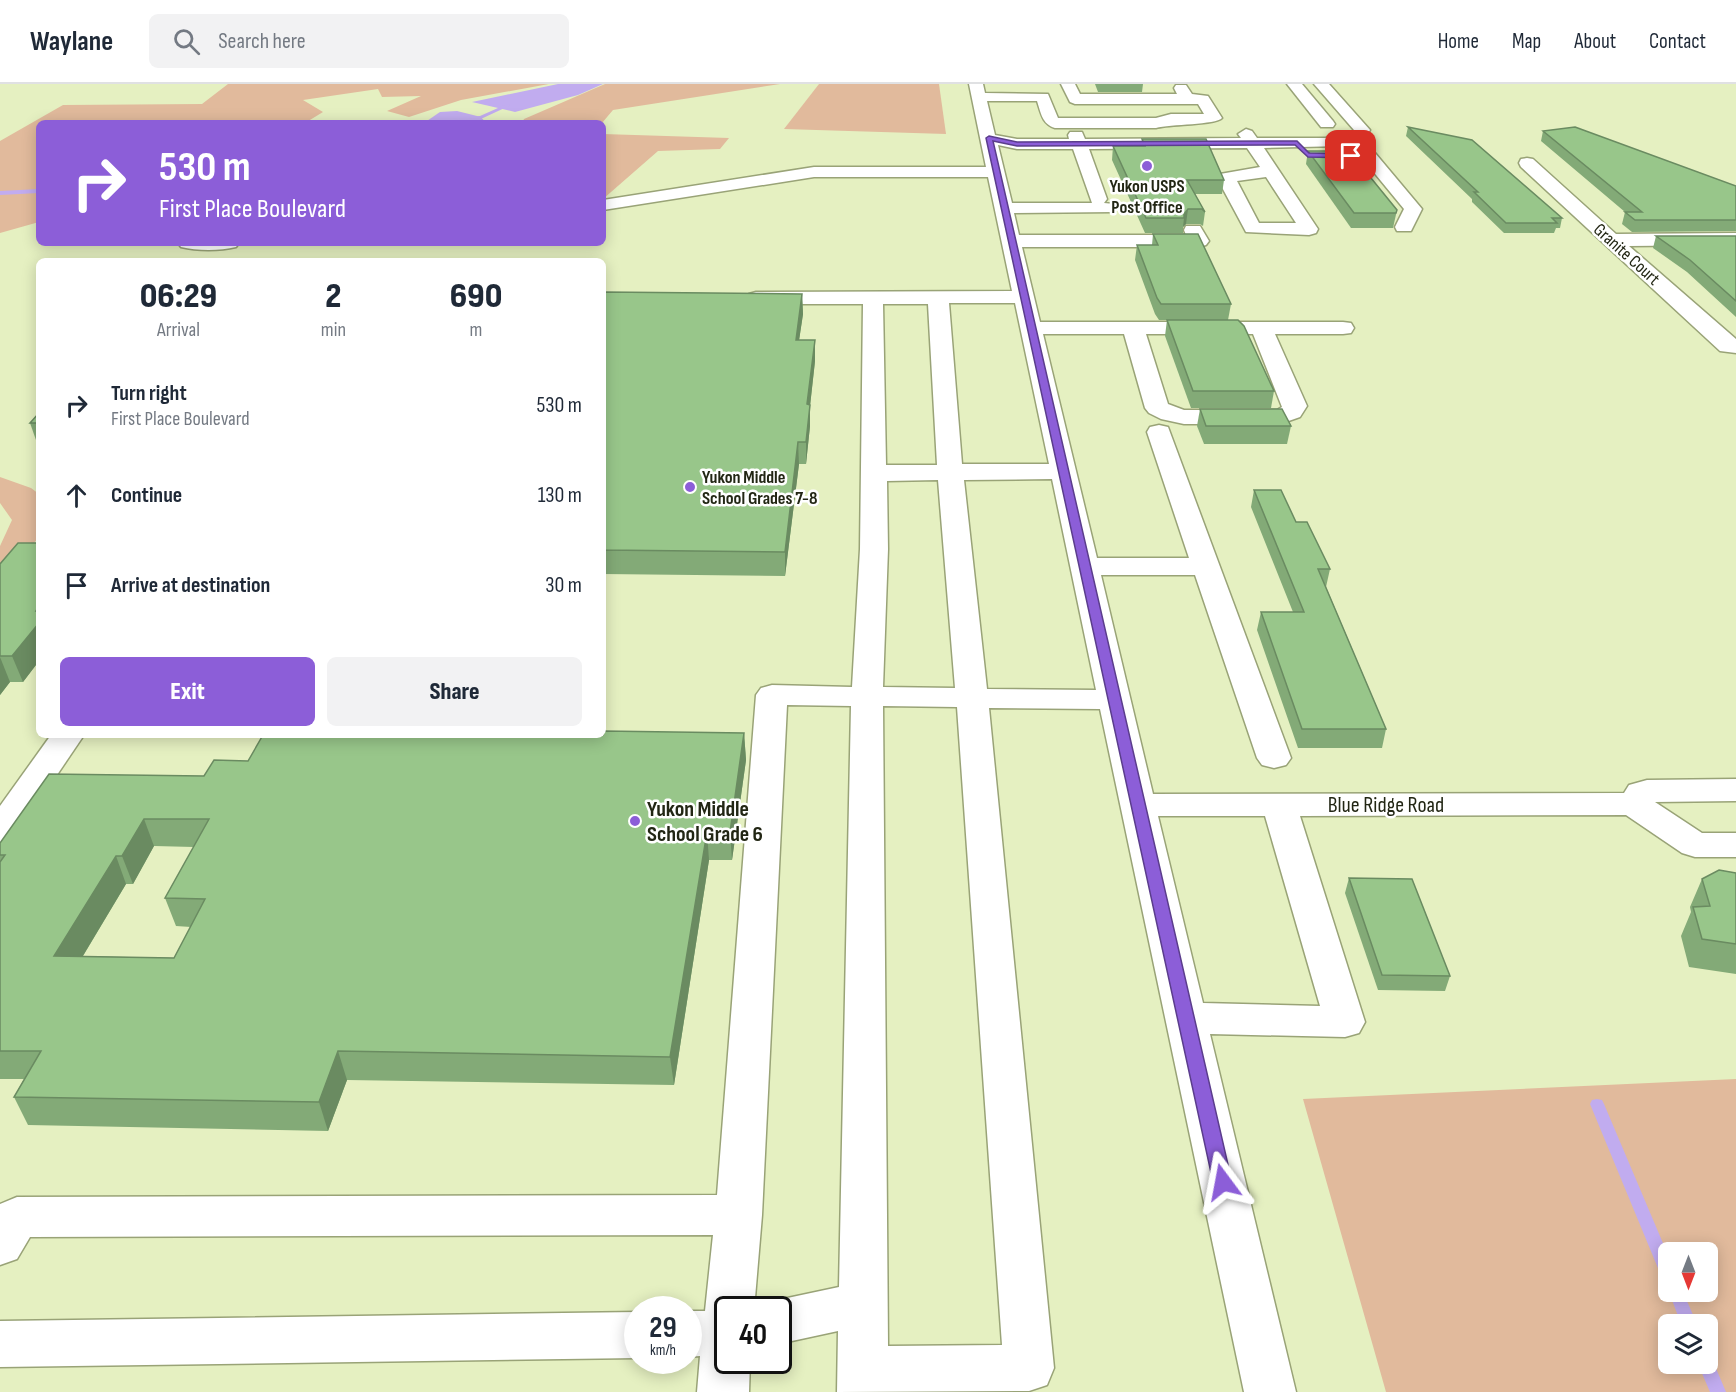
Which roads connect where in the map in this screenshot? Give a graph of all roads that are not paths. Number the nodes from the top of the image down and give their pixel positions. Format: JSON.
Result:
{"nodes":[{"id":1,"x":1068,"y":84,"type":"edge"},
{"id":2,"x":1179,"y":84,"type":"edge"},
{"id":3,"x":1294,"y":84,"type":"edge"},
{"id":4,"x":1322,"y":84,"type":"edge"},
{"id":5,"x":977,"y":90,"type":"edge"},
{"id":6,"x":1040,"y":90,"type":"edge"},
{"id":7,"x":1187,"y":99,"type":"junction"},
{"id":8,"x":1094,"y":110,"type":"junction"},
{"id":9,"x":1209,"y":110,"type":"junction"},
{"id":10,"x":1167,"y":120,"type":"junction"},
{"id":11,"x":1176,"y":135,"type":"junction"},
{"id":12,"x":989,"y":138,"type":"junction"},
{"id":13,"x":1077,"y":139,"type":"junction"},
{"id":14,"x":1249,"y":139,"type":"junction"},
{"id":15,"x":1347,"y":142,"type":"junction"},
{"id":16,"x":1297,"y":143,"type":"junction"},
{"id":17,"x":1369,"y":156,"type":"junction"},
{"id":18,"x":1527,"y":163,"type":"dead end"},
{"id":19,"x":1269,"y":171,"type":"junction"},
{"id":20,"x":997,"y":172,"type":"junction"},
{"id":21,"x":606,"y":205,"type":"edge"},
{"id":22,"x":1005,"y":208,"type":"junction"},
{"id":23,"x":1404,"y":227,"type":"dead end"},
{"id":24,"x":1194,"y":230,"type":"edge"},
{"id":25,"x":1736,"y":239,"type":"edge"},
{"id":26,"x":1612,"y":240,"type":"junction"},
{"id":27,"x":1012,"y":241,"type":"junction"},
{"id":28,"x":873,"y":297,"type":"junction"},
{"id":29,"x":938,"y":297,"type":"junction"},
{"id":30,"x":1024,"y":297,"type":"junction"},
{"id":31,"x":732,"y":298,"type":"edge"},
{"id":32,"x":1032,"y":328,"type":"junction"},
{"id":33,"x":1133,"y":328,"type":"junction"},
{"id":34,"x":1261,"y":328,"type":"junction"},
{"id":35,"x":1343,"y":328,"type":"dead end"},
{"id":36,"x":1732,"y":346,"type":"edge"},
{"id":37,"x":1159,"y":432,"type":"dead end"},
{"id":38,"x":1064,"y":471,"type":"junction"},
{"id":39,"x":950,"y":472,"type":"junction"},
{"id":40,"x":874,"y":473,"type":"junction"},
{"id":41,"x":1206,"y":566,"type":"junction"},
{"id":42,"x":1085,"y":567,"type":"junction"},
{"id":43,"x":867,"y":696,"type":"junction"},
{"id":44,"x":972,"y":698,"type":"junction"},
{"id":45,"x":1115,"y":700,"type":"junction"},
{"id":46,"x":66,"y":738,"type":"edge"},
{"id":47,"x":1274,"y":758,"type":"dead end"},
{"id":48,"x":1736,"y":790,"type":"edge"},
{"id":49,"x":1279,"y":804,"type":"junction"},
{"id":50,"x":1634,"y":804,"type":"junction"},
{"id":51,"x":1138,"y":805,"type":"junction"},
{"id":52,"x":0,"y":832,"type":"edge"},
{"id":53,"x":1736,"y":845,"type":"edge"},
{"id":54,"x":1186,"y":1018,"type":"junction"},
{"id":55,"x":739,"y":1215,"type":"junction"},
{"id":56,"x":0,"y":1245,"type":"edge"},
{"id":57,"x":725,"y":1296,"type":"edge"},
{"id":58,"x":864,"y":1304,"type":"junction"},
{"id":59,"x":792,"y":1319,"type":"edge"},
{"id":60,"x":624,"y":1335,"type":"edge"},
{"id":61,"x":0,"y":1344,"type":"edge"},
{"id":62,"x":722,"y":1374,"type":"edge"},
{"id":63,"x":863,"y":1381,"type":"edge"},
{"id":64,"x":723,"y":1392,"type":"edge"},
{"id":65,"x":1270,"y":1392,"type":"edge"}],
"edges":[{"from":1,"to":8,"type":"street"},
{"from":2,"to":7,"type":"street"},
{"from":3,"to":14,"type":"street"},
{"from":4,"to":15,"type":"street"},
{"from":5,"to":6,"type":"street"},
{"from":5,"to":12,"type":"street"},
{"from":6,"to":8,"type":"street"},
{"from":7,"to":8,"type":"street"},
{"from":7,"to":9,"type":"street"},
{"from":8,"to":9,"type":"street"},
{"from":8,"to":10,"type":"street"},
{"from":9,"to":10,"type":"street"},
{"from":10,"to":11,"type":"street"},
{"from":11,"to":13,"type":"street"},
{"from":11,"to":14,"type":"street"},
{"from":12,"to":13,"type":"street"},
{"from":12,"to":20,"type":"street"},
{"from":13,"to":14,"type":"street"},
{"from":13,"to":22,"type":"street"},
{"from":14,"to":16,"type":"street"},
{"from":14,"to":19,"type":"street"},
{"from":15,"to":16,"type":"street"},
{"from":15,"to":17,"type":"street"},
{"from":16,"to":17,"type":"street"},
{"from":17,"to":23,"type":"street"},
{"from":18,"to":26,"type":"street","name":"Granite Court"},
{"from":19,"to":19,"type":"street"},
{"from":20,"to":21,"type":"street"},
{"from":20,"to":22,"type":"street"},
{"from":22,"to":27,"type":"street"},
{"from":24,"to":27,"type":"street"},
{"from":25,"to":26,"type":"street"},
{"from":26,"to":36,"type":"street","name":"Granite Court"},
{"from":27,"to":30,"type":"street"},
{"from":28,"to":29,"type":"street"},
{"from":28,"to":31,"type":"street"},
{"from":28,"to":40,"type":"street"},
{"from":29,"to":30,"type":"street"},
{"from":29,"to":39,"type":"street"},
{"from":30,"to":32,"type":"street"},
{"from":32,"to":33,"type":"street"},
{"from":32,"to":38,"type":"street"},
{"from":33,"to":34,"type":"street"},
{"from":33,"to":34,"type":"street"},
{"from":34,"to":35,"type":"street"},
{"from":37,"to":41,"type":"street"},
{"from":38,"to":39,"type":"street"},
{"from":38,"to":42,"type":"street"},
{"from":39,"to":40,"type":"street"},
{"from":39,"to":44,"type":"street"},
{"from":40,"to":43,"type":"street"},
{"from":41,"to":42,"type":"street"},
{"from":41,"to":47,"type":"street"},
{"from":42,"to":45,"type":"street"},
{"from":43,"to":44,"type":"street"},
{"from":43,"to":55,"type":"street"},
{"from":43,"to":58,"type":"street"},
{"from":44,"to":45,"type":"street"},
{"from":44,"to":63,"type":"street"},
{"from":45,"to":51,"type":"street"},
{"from":46,"to":52,"type":"street"},
{"from":48,"to":50,"type":"street"},
{"from":49,"to":50,"type":"street","name":"Blue Ridge Road"},
{"from":49,"to":51,"type":"street","name":"Blue Ridge Road"},
{"from":49,"to":54,"type":"street"},
{"from":50,"to":53,"type":"street"},
{"from":51,"to":54,"type":"street"},
{"from":54,"to":65,"type":"street"},
{"from":55,"to":56,"type":"street"},
{"from":55,"to":57,"type":"street"},
{"from":58,"to":59,"type":"street"},
{"from":58,"to":63,"type":"street"},
{"from":60,"to":61,"type":"street"},
{"from":62,"to":64,"type":"street"}]}
